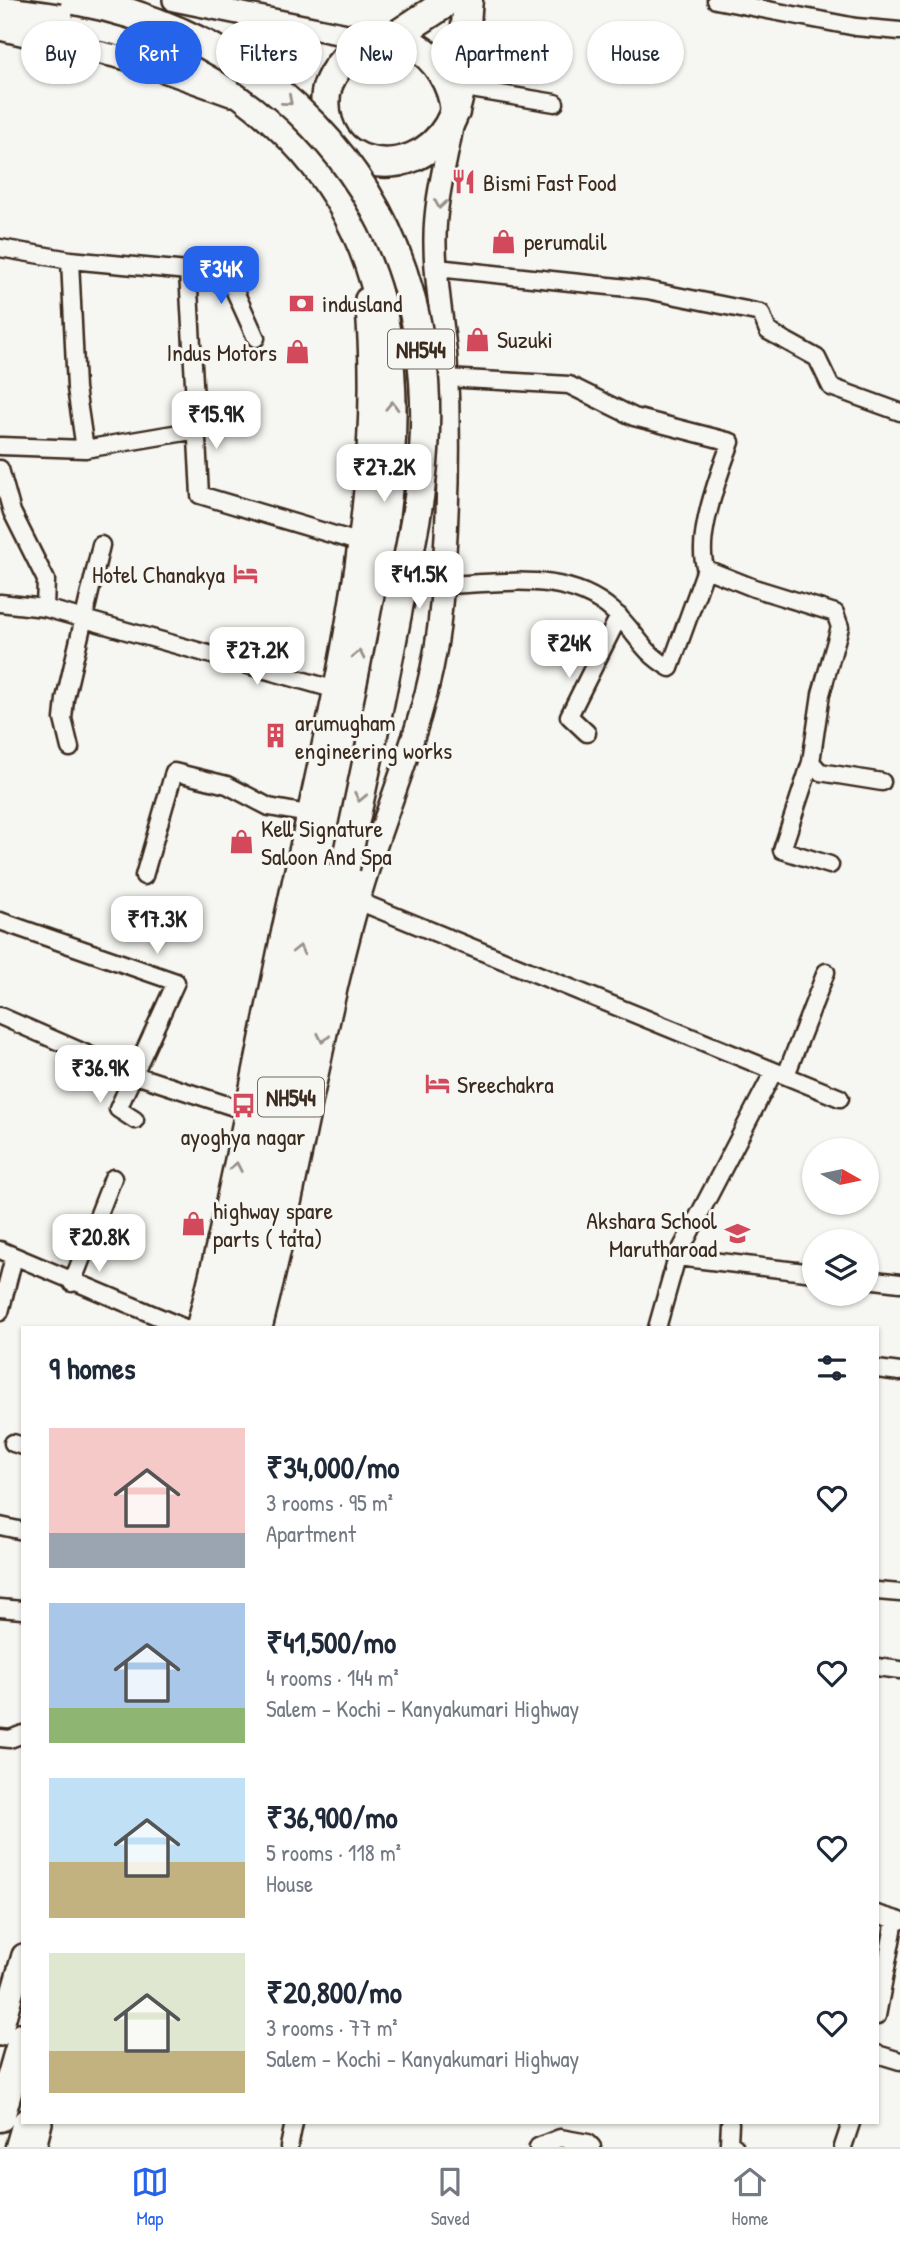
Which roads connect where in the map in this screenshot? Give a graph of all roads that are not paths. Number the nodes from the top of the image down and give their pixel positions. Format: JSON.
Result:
{"nodes":[{"id":1,"x":75,"y":0,"type":"edge"},
{"id":2,"x":174,"y":0,"type":"edge"},
{"id":3,"x":444,"y":0,"type":"edge"},
{"id":4,"x":468,"y":0,"type":"edge"},
{"id":5,"x":716,"y":0,"type":"edge"},
{"id":6,"x":0,"y":10,"type":"edge"},
{"id":7,"x":417,"y":22,"type":"edge"},
{"id":8,"x":0,"y":29,"type":"edge"},
{"id":9,"x":900,"y":31,"type":"edge"},
{"id":10,"x":336,"y":33,"type":"edge"},
{"id":11,"x":417,"y":49,"type":"edge"},
{"id":12,"x":336,"y":69,"type":"edge"},
{"id":13,"x":457,"y":100,"type":"junction"},
{"id":14,"x":555,"y":103,"type":"dead end"},
{"id":15,"x":256,"y":104,"type":"junction"},
{"id":16,"x":338,"y":142,"type":"junction"},
{"id":17,"x":306,"y":152,"type":"junction"},
{"id":18,"x":339,"y":195,"type":"junction"},
{"id":19,"x":0,"y":248,"type":"edge"},
{"id":20,"x":70,"y":260,"type":"junction"},
{"id":21,"x":437,"y":268,"type":"junction"},
{"id":22,"x":188,"y":271,"type":"junction"},
{"id":23,"x":256,"y":338,"type":"dead end"},
{"id":24,"x":446,"y":378,"type":"junction"},
{"id":25,"x":900,"y":412,"type":"edge"},
{"id":26,"x":197,"y":430,"type":"junction"},
{"id":27,"x":0,"y":446,"type":"edge"},
{"id":28,"x":85,"y":449,"type":"junction"},
{"id":29,"x":0,"y":469,"type":"edge"},
{"id":30,"x":358,"y":542,"type":"junction"},
{"id":31,"x":101,"y":545,"type":"dead end"},
{"id":32,"x":706,"y":569,"type":"junction"},
{"id":33,"x":442,"y":585,"type":"junction"},
{"id":34,"x":0,"y":603,"type":"edge"},
{"id":35,"x":45,"y":608,"type":"junction"},
{"id":36,"x":619,"y":616,"type":"junction"},
{"id":37,"x":82,"y":620,"type":"junction"},
{"id":38,"x":333,"y":689,"type":"junction"},
{"id":39,"x":587,"y":733,"type":"dead end"},
{"id":40,"x":70,"y":748,"type":"dead end"},
{"id":41,"x":811,"y":762,"type":"junction"},
{"id":42,"x":883,"y":782,"type":"dead end"},
{"id":43,"x":308,"y":814,"type":"junction"},
{"id":44,"x":830,"y":865,"type":"dead end"},
{"id":45,"x":144,"y":876,"type":"dead end"},
{"id":46,"x":358,"y":901,"type":"junction"},
{"id":47,"x":0,"y":921,"type":"edge"},
{"id":48,"x":827,"y":972,"type":"dead end"},
{"id":49,"x":0,"y":1016,"type":"edge"},
{"id":50,"x":780,"y":1073,"type":"junction"},
{"id":51,"x":135,"y":1075,"type":"junction"},
{"id":52,"x":840,"y":1098,"type":"dead end"},
{"id":53,"x":246,"y":1111,"type":"junction"},
{"id":54,"x":135,"y":1120,"type":"dead end"},
{"id":55,"x":113,"y":1178,"type":"dead end"},
{"id":56,"x":7,"y":1254,"type":"edge"},
{"id":57,"x":677,"y":1256,"type":"junction"},
{"id":58,"x":802,"y":1272,"type":"edge"},
{"id":59,"x":879,"y":1281,"type":"edge"},
{"id":60,"x":72,"y":1283,"type":"junction"},
{"id":61,"x":900,"y":1283,"type":"edge"},
{"id":62,"x":0,"y":1312,"type":"edge"},
{"id":63,"x":180,"y":1326,"type":"edge"},
{"id":64,"x":198,"y":1326,"type":"edge"},
{"id":65,"x":219,"y":1326,"type":"edge"},
{"id":66,"x":247,"y":1326,"type":"edge"},
{"id":67,"x":261,"y":1326,"type":"edge"},
{"id":68,"x":658,"y":1326,"type":"edge"},
{"id":69,"x":879,"y":1369,"type":"edge"},
{"id":70,"x":900,"y":1372,"type":"edge"},
{"id":71,"x":0,"y":1526,"type":"edge"},
{"id":72,"x":21,"y":1531,"type":"edge"},
{"id":73,"x":879,"y":1591,"type":"edge"},
{"id":74,"x":900,"y":1593,"type":"edge"},
{"id":75,"x":0,"y":1608,"type":"edge"},
{"id":76,"x":21,"y":1609,"type":"edge"},
{"id":77,"x":879,"y":1667,"type":"edge"},
{"id":78,"x":900,"y":1670,"type":"edge"},
{"id":79,"x":21,"y":1735,"type":"edge"},
{"id":80,"x":0,"y":1738,"type":"edge"},
{"id":81,"x":879,"y":1915,"type":"edge"},
{"id":82,"x":898,"y":1920,"type":"edge"},
{"id":83,"x":21,"y":1962,"type":"edge"},
{"id":84,"x":879,"y":2007,"type":"edge"},
{"id":85,"x":0,"y":2035,"type":"edge"},
{"id":86,"x":21,"y":2043,"type":"edge"},
{"id":87,"x":879,"y":2055,"type":"edge"},
{"id":88,"x":900,"y":2061,"type":"edge"},
{"id":89,"x":0,"y":2117,"type":"edge"},
{"id":90,"x":27,"y":2124,"type":"edge"},
{"id":91,"x":41,"y":2124,"type":"edge"},
{"id":92,"x":294,"y":2124,"type":"edge"},
{"id":93,"x":730,"y":2124,"type":"edge"},
{"id":94,"x":851,"y":2124,"type":"edge"},
{"id":95,"x":20,"y":2147,"type":"edge"},
{"id":96,"x":35,"y":2147,"type":"edge"},
{"id":97,"x":289,"y":2147,"type":"edge"},
{"id":98,"x":538,"y":2147,"type":"edge"},
{"id":99,"x":592,"y":2147,"type":"edge"},
{"id":100,"x":735,"y":2147,"type":"edge"},
{"id":101,"x":843,"y":2147,"type":"edge"}],
"edges":[{"from":1,"to":66,"type":"highway","number":"NH544","one_way":true,"bridge":true},
{"from":2,"to":10,"type":"street"},
{"from":3,"to":7,"type":"highway"},
{"from":4,"to":13,"type":"highway"},
{"from":5,"to":9,"type":"street"},
{"from":6,"to":15,"type":"highway","number":"NH544"},
{"from":8,"to":15,"type":"street"},
{"from":11,"to":13,"type":"highway"},
{"from":12,"to":16,"type":"highway"},
{"from":13,"to":14,"type":"street"},
{"from":13,"to":16,"type":"highway"},
{"from":13,"to":21,"type":"street","one_way":true},
{"from":15,"to":17,"type":"highway","number":"NH544"},
{"from":16,"to":17,"type":"highway"},
{"from":17,"to":18,"type":"highway","number":"NH544"},
{"from":18,"to":30,"type":"street"},
{"from":65,"to":18,"type":"highway","number":"NH544","one_way":true},
{"from":19,"to":20,"type":"street"},
{"from":20,"to":22,"type":"street"},
{"from":20,"to":28,"type":"street"},
{"from":21,"to":24,"type":"street"},
{"from":21,"to":25,"type":"street"},
{"from":22,"to":23,"type":"street"},
{"from":22,"to":26,"type":"street"},
{"from":24,"to":32,"type":"street"},
{"from":24,"to":33,"type":"street"},
{"from":26,"to":28,"type":"street"},
{"from":26,"to":30,"type":"street"},
{"from":27,"to":28,"type":"street"},
{"from":29,"to":35,"type":"street"},
{"from":30,"to":38,"type":"street"},
{"from":31,"to":37,"type":"street"},
{"from":32,"to":36,"type":"street"},
{"from":32,"to":41,"type":"street"},
{"from":33,"to":36,"type":"street"},
{"from":33,"to":46,"type":"street"},
{"from":34,"to":35,"type":"street"},
{"from":35,"to":37,"type":"street"},
{"from":36,"to":39,"type":"street"},
{"from":37,"to":38,"type":"street"},
{"from":37,"to":40,"type":"street"},
{"from":38,"to":43,"type":"street"},
{"from":41,"to":42,"type":"street"},
{"from":41,"to":44,"type":"street"},
{"from":43,"to":45,"type":"street"},
{"from":43,"to":53,"type":"street"},
{"from":46,"to":50,"type":"street"},
{"from":46,"to":67,"type":"street","one_way":true},
{"from":47,"to":51,"type":"street"},
{"from":48,"to":50,"type":"street"},
{"from":49,"to":51,"type":"street"},
{"from":50,"to":52,"type":"street"},
{"from":50,"to":57,"type":"street"},
{"from":51,"to":53,"type":"street"},
{"from":51,"to":54,"type":"street"},
{"from":64,"to":53,"type":"street","one_way":true},
{"from":55,"to":60,"type":"street"},
{"from":56,"to":60,"type":"street"},
{"from":56,"to":62,"type":"street"},
{"from":57,"to":58,"type":"street"},
{"from":57,"to":68,"type":"street"},
{"from":59,"to":61,"type":"street"},
{"from":60,"to":63,"type":"street"},
{"from":69,"to":70,"type":"street"},
{"from":71,"to":72,"type":"street"},
{"from":73,"to":74,"type":"street"},
{"from":75,"to":76,"type":"street"},
{"from":77,"to":78,"type":"street"},
{"from":79,"to":80,"type":"street"},
{"from":81,"to":82,"type":"street"},
{"from":82,"to":84,"type":"street"},
{"from":83,"to":85,"type":"street"},
{"from":86,"to":89,"type":"highway"},
{"from":87,"to":88,"type":"street"},
{"from":90,"to":95,"type":"highway"},
{"from":91,"to":96,"type":"street"},
{"from":92,"to":97,"type":"street"},
{"from":93,"to":100,"type":"street"},
{"from":94,"to":101,"type":"street"},
{"from":98,"to":99,"type":"street"}]}
